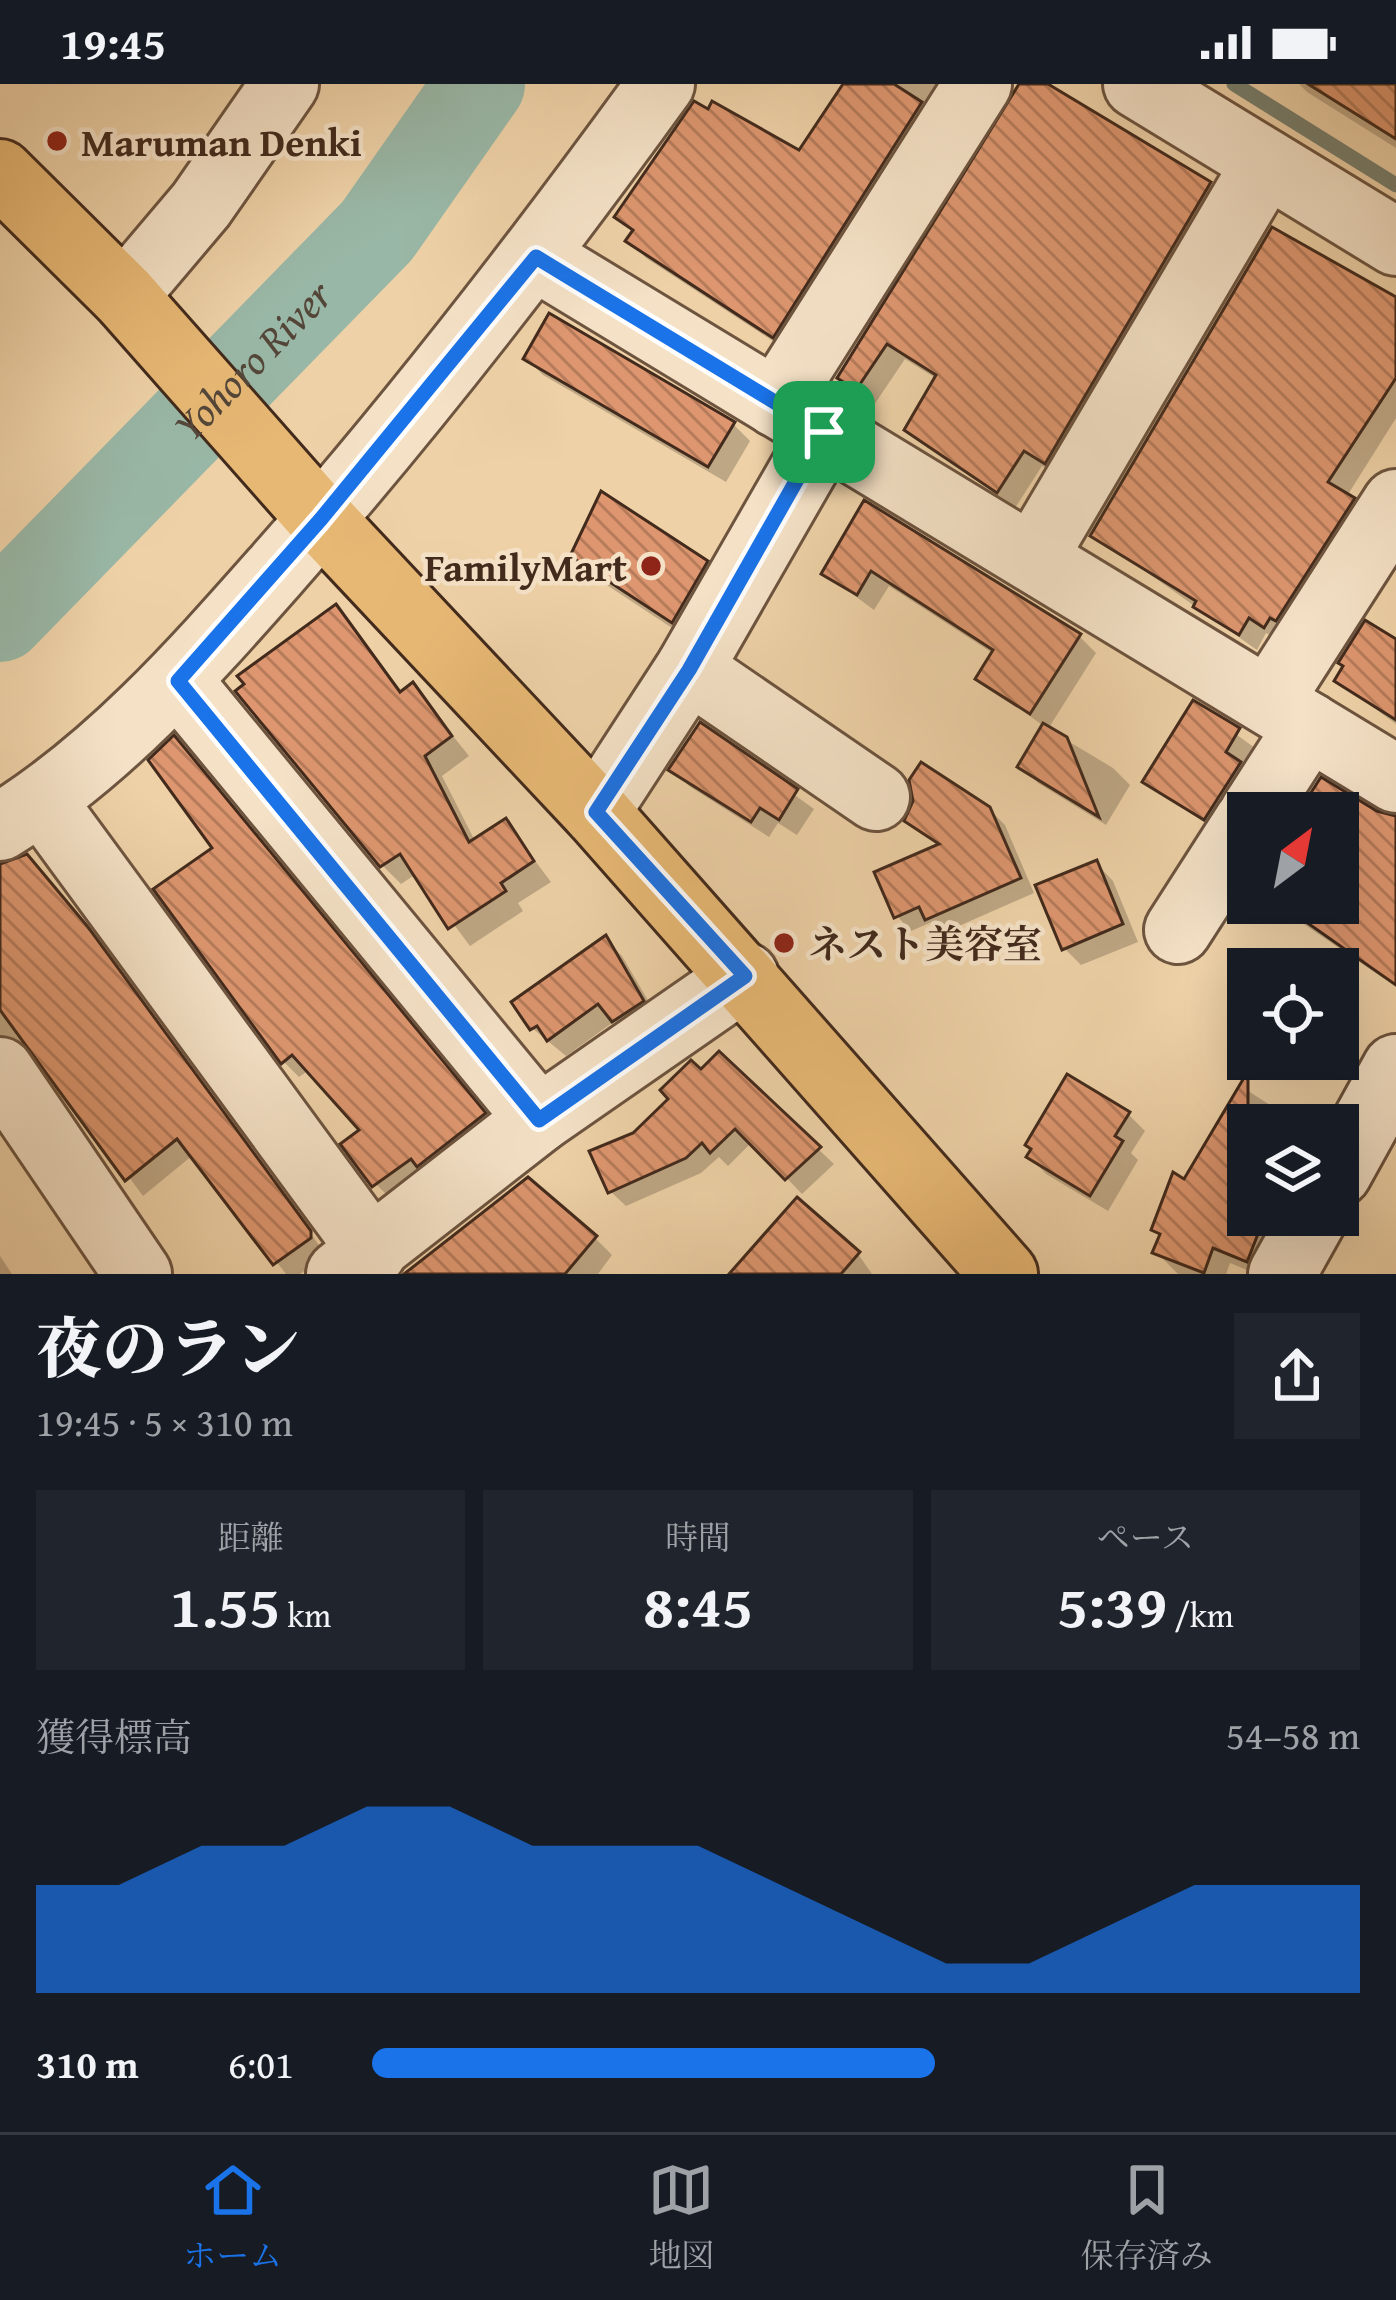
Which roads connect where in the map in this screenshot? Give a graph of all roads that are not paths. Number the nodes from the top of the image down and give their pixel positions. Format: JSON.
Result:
{"nodes":[{"id":1,"x":284,"y":84,"type":"edge"},
{"id":2,"x":661,"y":84,"type":"edge"},
{"id":3,"x":978,"y":84,"type":"edge"},
{"id":4,"x":1137,"y":84,"type":"edge"},
{"id":5,"x":1266,"y":164,"type":"junction"},
{"id":6,"x":0,"y":173,"type":"edge"},
{"id":7,"x":1396,"y":242,"type":"edge"},
{"id":8,"x":536,"y":257,"type":"junction"},
{"id":9,"x":134,"y":309,"type":"junction"},
{"id":10,"x":800,"y":418,"type":"junction"},
{"id":11,"x":1396,"y":503,"type":"edge"},
{"id":12,"x":321,"y":519,"type":"junction"},
{"id":13,"x":1033,"y":558,"type":"junction"},
{"id":14,"x":689,"y":670,"type":"junction"},
{"id":15,"x":178,"y":681,"type":"junction"},
{"id":16,"x":1289,"y":714,"type":"junction"},
{"id":17,"x":1396,"y":779,"type":"edge"},
{"id":18,"x":1261,"y":792,"type":"edge"},
{"id":19,"x":876,"y":797,"type":"dead end"},
{"id":20,"x":596,"y":812,"type":"junction"},
{"id":21,"x":21,"y":814,"type":"edge"},
{"id":22,"x":1227,"y":854,"type":"edge"},
{"id":23,"x":1178,"y":930,"type":"dead end"},
{"id":24,"x":745,"y":976,"type":"junction"},
{"id":25,"x":1396,"y":1068,"type":"edge"},
{"id":26,"x":0,"y":1071,"type":"edge"},
{"id":27,"x":539,"y":1120,"type":"junction"},
{"id":28,"x":1359,"y":1135,"type":"edge"},
{"id":29,"x":1303,"y":1236,"type":"edge"},
{"id":30,"x":356,"y":1263,"type":"edge"},
{"id":31,"x":138,"y":1274,"type":"edge"},
{"id":32,"x":1004,"y":1274,"type":"edge"},
{"id":33,"x":1282,"y":1274,"type":"edge"}],
"edges":[{"from":1,"to":9,"type":"street"},
{"from":2,"to":8,"type":"street"},
{"from":3,"to":10,"type":"street"},
{"from":4,"to":5,"type":"street"},
{"from":5,"to":7,"type":"street"},
{"from":5,"to":13,"type":"street"},
{"from":6,"to":9,"type":"main road"},
{"from":8,"to":10,"type":"street"},
{"from":8,"to":12,"type":"street"},
{"from":9,"to":12,"type":"main road"},
{"from":10,"to":13,"type":"street"},
{"from":10,"to":14,"type":"street"},
{"from":11,"to":16,"type":"street"},
{"from":12,"to":15,"type":"street"},
{"from":12,"to":20,"type":"main road"},
{"from":13,"to":16,"type":"street"},
{"from":14,"to":19,"type":"street"},
{"from":14,"to":20,"type":"street"},
{"from":15,"to":21,"type":"street"},
{"from":15,"to":27,"type":"street"},
{"from":16,"to":17,"type":"street"},
{"from":16,"to":18,"type":"street"},
{"from":20,"to":24,"type":"main road"},
{"from":21,"to":30,"type":"street"},
{"from":22,"to":23,"type":"street"},
{"from":24,"to":27,"type":"street"},
{"from":24,"to":32,"type":"main road"},
{"from":25,"to":28,"type":"street"},
{"from":26,"to":31,"type":"street"},
{"from":27,"to":30,"type":"street"},
{"from":29,"to":33,"type":"street"}]}
